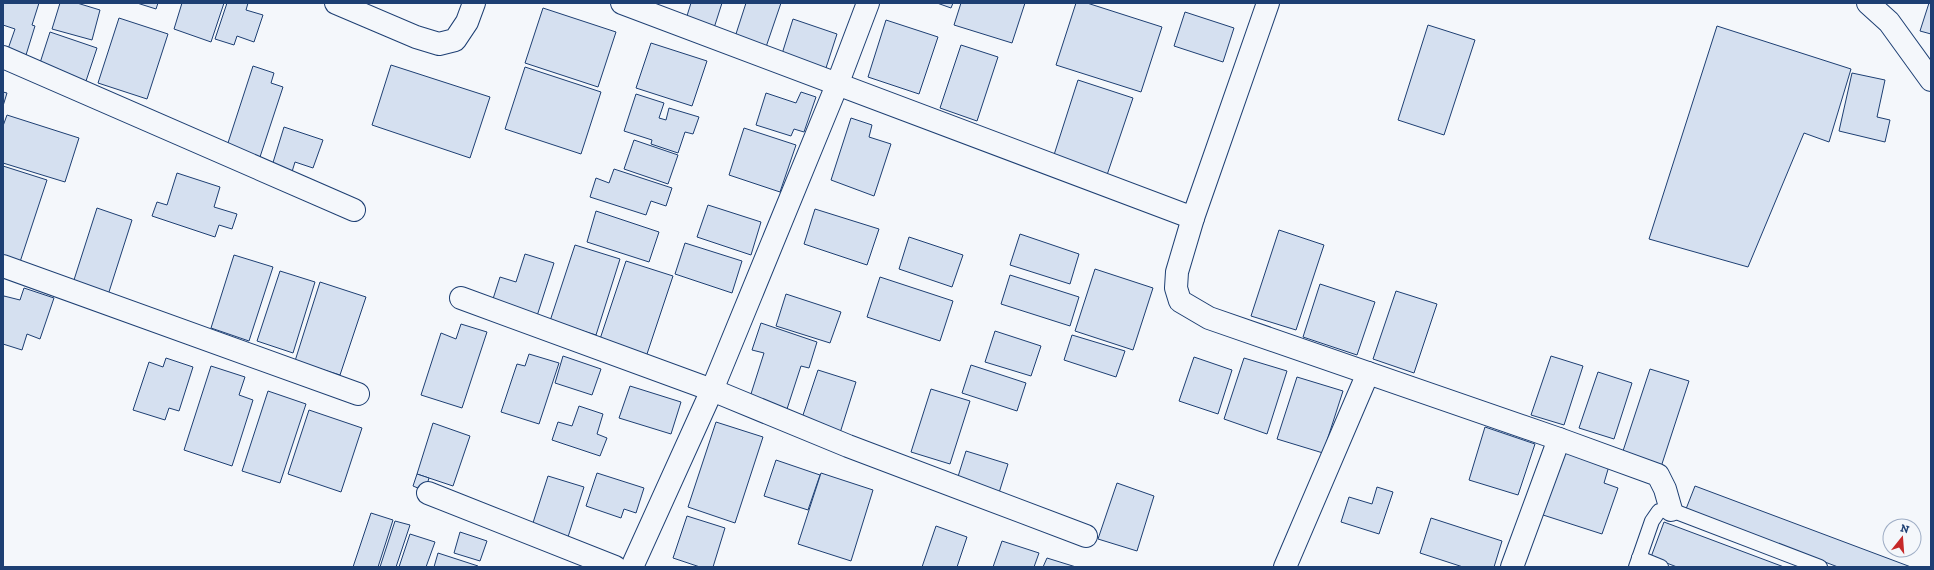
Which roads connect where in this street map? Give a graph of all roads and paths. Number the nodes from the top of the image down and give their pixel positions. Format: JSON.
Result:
{"nodes":[{"id":1,"x":336,"y":3,"type":"edge"},
{"id":2,"x":474,"y":3,"type":"edge"},
{"id":3,"x":622,"y":3,"type":"edge"},
{"id":4,"x":868,"y":3,"type":"edge"},
{"id":5,"x":1268,"y":3,"type":"edge"},
{"id":6,"x":1876,"y":5,"type":"edge"},
{"id":7,"x":3,"y":57,"type":"edge"},
{"id":8,"x":1931,"y":80,"type":"edge"},
{"id":9,"x":837,"y":85,"type":"junction"},
{"id":10,"x":354,"y":210,"type":"dead end"},
{"id":11,"x":1193,"y":218,"type":"junction"},
{"id":12,"x":3,"y":266,"type":"edge"},
{"id":13,"x":461,"y":298,"type":"dead end"},
{"id":14,"x":1368,"y":373,"type":"junction"},
{"id":15,"x":712,"y":390,"type":"junction"},
{"id":16,"x":358,"y":394,"type":"dead end"},
{"id":17,"x":1559,"y":439,"type":"junction"},
{"id":18,"x":428,"y":493,"type":"dead end"},
{"id":19,"x":1671,"y":510,"type":"junction"},
{"id":20,"x":1086,"y":536,"type":"dead end"},
{"id":21,"x":1638,"y":563,"type":"edge"},
{"id":22,"x":615,"y":567,"type":"edge"},
{"id":23,"x":632,"y":567,"type":"edge"},
{"id":24,"x":1285,"y":567,"type":"edge"},
{"id":25,"x":1512,"y":567,"type":"edge"},
{"id":26,"x":1661,"y":567,"type":"edge"},
{"id":27,"x":1820,"y":567,"type":"edge"}],
"edges":[{"from":1,"to":2,"type":"street"},
{"from":3,"to":9,"type":"street"},
{"from":4,"to":9,"type":"street"},
{"from":5,"to":11,"type":"street"},
{"from":6,"to":8,"type":"street"},
{"from":7,"to":10,"type":"street"},
{"from":9,"to":11,"type":"street"},
{"from":9,"to":15,"type":"street"},
{"from":11,"to":14,"type":"street"},
{"from":12,"to":16,"type":"street"},
{"from":13,"to":15,"type":"street"},
{"from":14,"to":17,"type":"street"},
{"from":14,"to":24,"type":"street"},
{"from":15,"to":20,"type":"street"},
{"from":15,"to":23,"type":"street"},
{"from":17,"to":19,"type":"street"},
{"from":17,"to":25,"type":"street"},
{"from":18,"to":22,"type":"street"},
{"from":19,"to":21,"type":"lane"},
{"from":19,"to":27,"type":"lane"},
{"from":21,"to":26,"type":"lane"}]}
